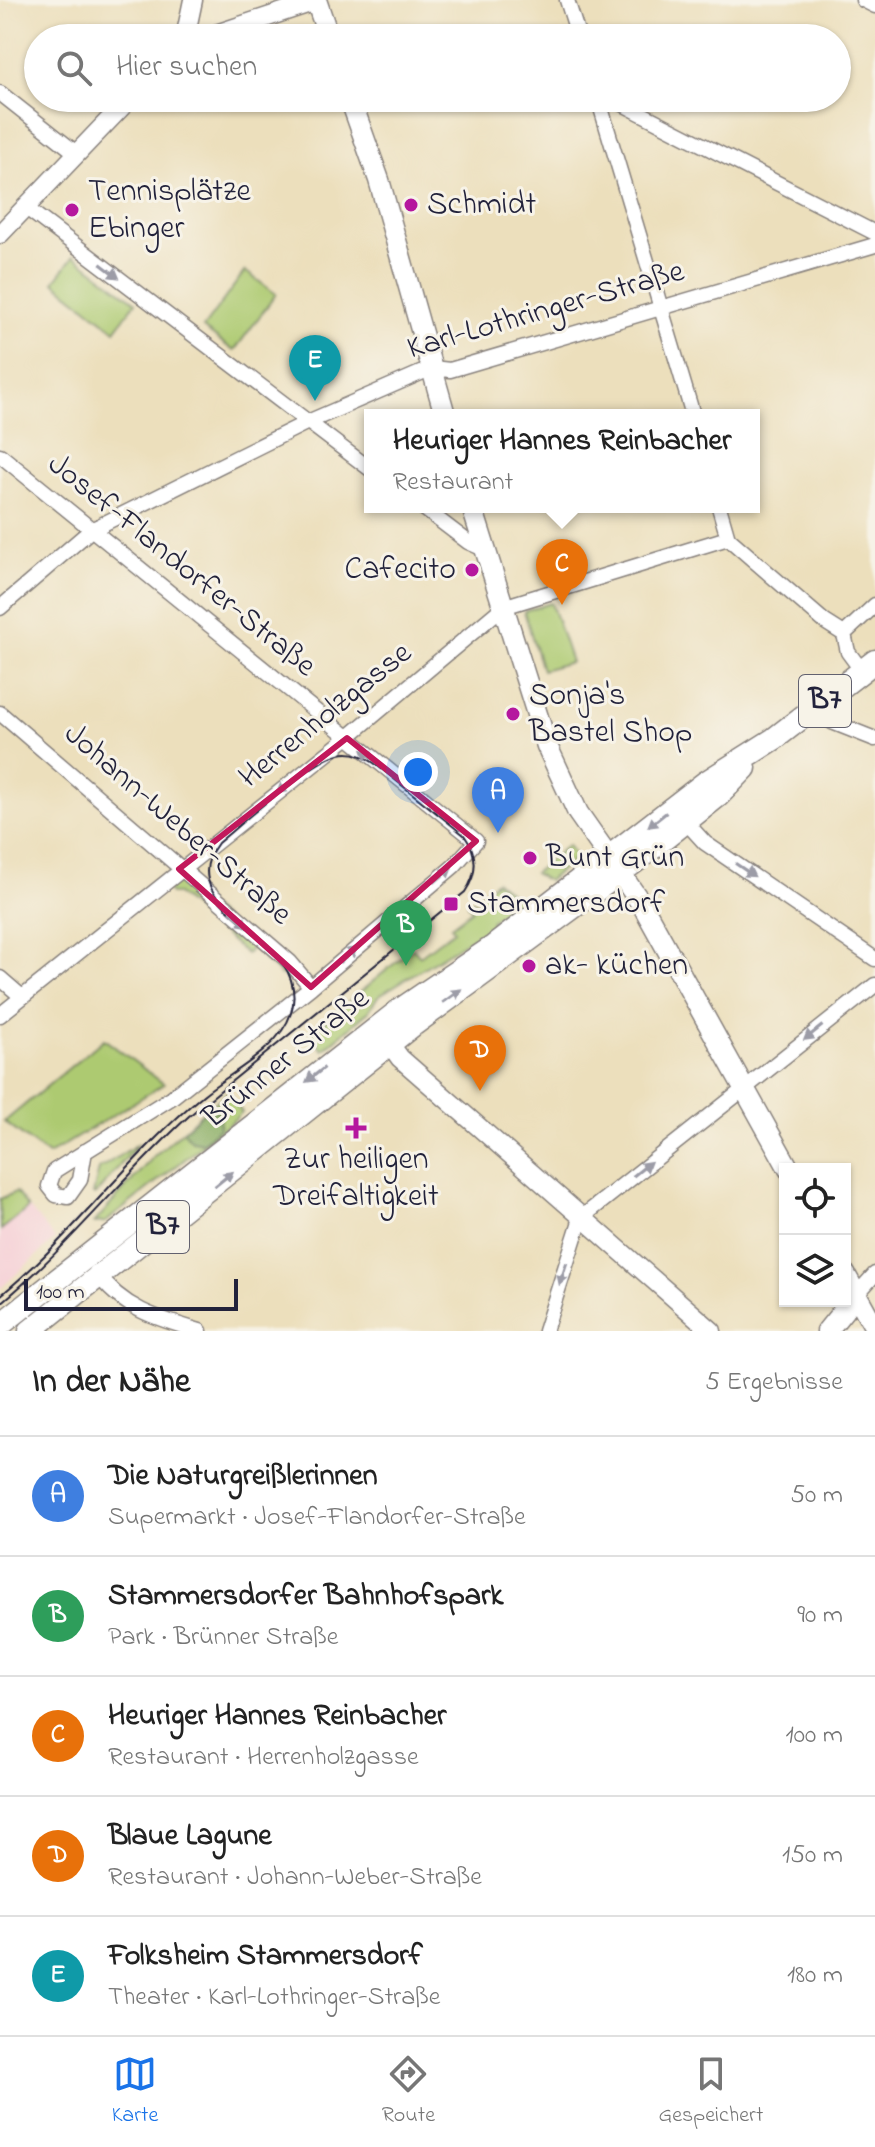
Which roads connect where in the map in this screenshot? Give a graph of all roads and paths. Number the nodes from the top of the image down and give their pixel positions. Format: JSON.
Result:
{"nodes":[{"id":1,"x":193,"y":0,"type":"edge"},
{"id":2,"x":317,"y":0,"type":"edge"},
{"id":3,"x":567,"y":0,"type":"edge"},
{"id":4,"x":863,"y":0,"type":"edge"},
{"id":5,"x":875,"y":6,"type":"edge"},
{"id":6,"x":188,"y":24,"type":"edge"},
{"id":7,"x":246,"y":24,"type":"edge"},
{"id":8,"x":325,"y":24,"type":"edge"},
{"id":9,"x":575,"y":24,"type":"edge"},
{"id":10,"x":0,"y":93,"type":"edge"},
{"id":11,"x":24,"y":112,"type":"edge"},
{"id":12,"x":24,"y":112,"type":"edge"},
{"id":13,"x":116,"y":112,"type":"edge"},
{"id":14,"x":355,"y":112,"type":"edge"},
{"id":15,"x":602,"y":112,"type":"edge"},
{"id":16,"x":638,"y":112,"type":"edge"},
{"id":17,"x":76,"y":153,"type":"junction"},
{"id":18,"x":25,"y":207,"type":"junction"},
{"id":19,"x":875,"y":233,"type":"edge"},
{"id":20,"x":0,"y":234,"type":"edge"},
{"id":21,"x":875,"y":245,"type":"edge"},
{"id":22,"x":661,"y":307,"type":"junction"},
{"id":23,"x":432,"y":368,"type":"junction"},
{"id":24,"x":443,"y":409,"type":"edge"},
{"id":25,"x":691,"y":409,"type":"edge"},
{"id":26,"x":310,"y":421,"type":"junction"},
{"id":27,"x":0,"y":455,"type":"edge"},
{"id":28,"x":364,"y":464,"type":"edge"},
{"id":29,"x":430,"y":513,"type":"edge"},
{"id":30,"x":474,"y":513,"type":"edge"},
{"id":31,"x":721,"y":513,"type":"edge"},
{"id":32,"x":91,"y":530,"type":"junction"},
{"id":33,"x":728,"y":538,"type":"junction"},
{"id":34,"x":484,"y":549,"type":"junction"},
{"id":35,"x":875,"y":605,"type":"edge"},
{"id":36,"x":503,"y":607,"type":"junction"},
{"id":37,"x":0,"y":608,"type":"edge"},
{"id":38,"x":844,"y":634,"type":"junction"},
{"id":39,"x":868,"y":666,"type":"edge"},
{"id":40,"x":814,"y":710,"type":"junction"},
{"id":41,"x":0,"y":713,"type":"edge"},
{"id":42,"x":347,"y":738,"type":"junction"},
{"id":43,"x":774,"y":739,"type":"junction"},
{"id":44,"x":875,"y":739,"type":"edge"},
{"id":45,"x":685,"y":821,"type":"junction"},
{"id":46,"x":614,"y":865,"type":"junction"},
{"id":47,"x":179,"y":869,"type":"junction"},
{"id":48,"x":875,"y":959,"type":"edge"},
{"id":49,"x":0,"y":978,"type":"edge"},
{"id":50,"x":875,"y":985,"type":"edge"},
{"id":51,"x":311,"y":987,"type":"junction"},
{"id":52,"x":22,"y":997,"type":"junction"},
{"id":53,"x":0,"y":1015,"type":"edge"},
{"id":54,"x":384,"y":1036,"type":"junction"},
{"id":55,"x":745,"y":1086,"type":"junction"},
{"id":56,"x":85,"y":1151,"type":"dead end"},
{"id":57,"x":786,"y":1163,"type":"edge"},
{"id":58,"x":581,"y":1218,"type":"junction"},
{"id":59,"x":86,"y":1259,"type":"junction"},
{"id":60,"x":875,"y":1274,"type":"edge"},
{"id":61,"x":99,"y":1277,"type":"junction"},
{"id":62,"x":851,"y":1285,"type":"edge"},
{"id":63,"x":856,"y":1295,"type":"junction"},
{"id":64,"x":0,"y":1325,"type":"edge"},
{"id":65,"x":875,"y":1328,"type":"edge"},
{"id":66,"x":30,"y":1331,"type":"edge"},
{"id":67,"x":200,"y":1331,"type":"edge"},
{"id":68,"x":545,"y":1331,"type":"edge"},
{"id":69,"x":712,"y":1331,"type":"edge"},
{"id":70,"x":827,"y":1331,"type":"edge"}],
"edges":[{"from":1,"to":6,"type":"street"},
{"from":2,"to":7,"type":"street"},
{"from":2,"to":8,"type":"main road"},
{"from":3,"to":9,"type":"street"},
{"from":4,"to":5,"type":"street"},
{"from":10,"to":11,"type":"street"},
{"from":12,"to":17,"type":"street"},
{"from":13,"to":17,"type":"street"},
{"from":14,"to":23,"type":"main road"},
{"from":15,"to":22,"type":"street"},
{"from":16,"to":19,"type":"street"},
{"from":17,"to":18,"type":"street"},
{"from":18,"to":20,"type":"street"},
{"from":18,"to":26,"type":"street","one_way":true},
{"from":21,"to":22,"type":"street","name":"Karl-Lothringer-Straße"},
{"from":22,"to":23,"type":"street","name":"Karl-Lothringer-Straße"},
{"from":22,"to":25,"type":"street"},
{"from":23,"to":24,"type":"main road"},
{"from":23,"to":26,"type":"street","name":"Karl-Lothringer-Straße"},
{"from":26,"to":28,"type":"street"},
{"from":26,"to":32,"type":"street","name":"Karl-Lothringer-Straße"},
{"from":27,"to":32,"type":"street","name":"Josef-Flandorfer-Straße"},
{"from":29,"to":34,"type":"street"},
{"from":30,"to":34,"type":"main road"},
{"from":31,"to":33,"type":"street"},
{"from":32,"to":37,"type":"street","name":"Karl-Lothringer-Straße"},
{"from":32,"to":42,"type":"street","name":"Josef-Flandorfer-Straße"},
{"from":33,"to":36,"type":"street","name":"Herrenholzgasse"},
{"from":33,"to":38,"type":"street"},
{"from":34,"to":36,"type":"main road"},
{"from":35,"to":38,"type":"street"},
{"from":36,"to":42,"type":"street","name":"Herrenholzgasse"},
{"from":36,"to":46,"type":"main road"},
{"from":38,"to":39,"type":"street"},
{"from":39,"to":40,"type":"main road","name":"Brünner Straße","number":"B7"},
{"from":40,"to":43,"type":"main road","name":"Brünner Straße","number":"B7"},
{"from":40,"to":44,"type":"street"},
{"from":41,"to":47,"type":"street","name":"Johann-Weber-Straße"},
{"from":42,"to":47,"type":"street","name":"Herrenholzgasse","one_way":true},
{"from":51,"to":42,"type":"street","name":"Josef-Flandorfer-Straße","one_way":true},
{"from":43,"to":45,"type":"main road","name":"Brünner Straße","number":"B7"},
{"from":43,"to":46,"type":"main road","name":"Brünner Straße","number":"B7","one_way":true},
{"from":45,"to":46,"type":"main road","name":"Brünner Straße","number":"B7"},
{"from":45,"to":48,"type":"street","one_way":true},
{"from":46,"to":54,"type":"main road","name":"Brünner Straße","number":"B7"},
{"from":46,"to":55,"type":"main road"},
{"from":47,"to":51,"type":"street","name":"Johann-Weber-Straße","one_way":true},
{"from":47,"to":52,"type":"street","name":"Herrenholzgasse"},
{"from":49,"to":52,"type":"street"},
{"from":50,"to":55,"type":"street","one_way":true},
{"from":51,"to":56,"type":"street"},
{"from":52,"to":53,"type":"street","name":"Herrenholzgasse"},
{"from":54,"to":58,"type":"street"},
{"from":54,"to":59,"type":"main road","name":"Brünner Straße","number":"B7","one_way":true},
{"from":61,"to":54,"type":"main road","name":"Brünner Straße","number":"B7","one_way":true},
{"from":55,"to":57,"type":"main road"},
{"from":58,"to":55,"type":"street","one_way":true},
{"from":58,"to":68,"type":"street","one_way":true},
{"from":58,"to":69,"type":"street"},
{"from":59,"to":61,"type":"street"},
{"from":59,"to":64,"type":"main road","name":"Brünner Straße","number":"B7"},
{"from":60,"to":63,"type":"street"},
{"from":61,"to":66,"type":"main road","name":"Brünner Straße","number":"B7"},
{"from":61,"to":67,"type":"street"},
{"from":62,"to":63,"type":"main road"},
{"from":63,"to":65,"type":"main road"},
{"from":63,"to":70,"type":"main road"}]}
